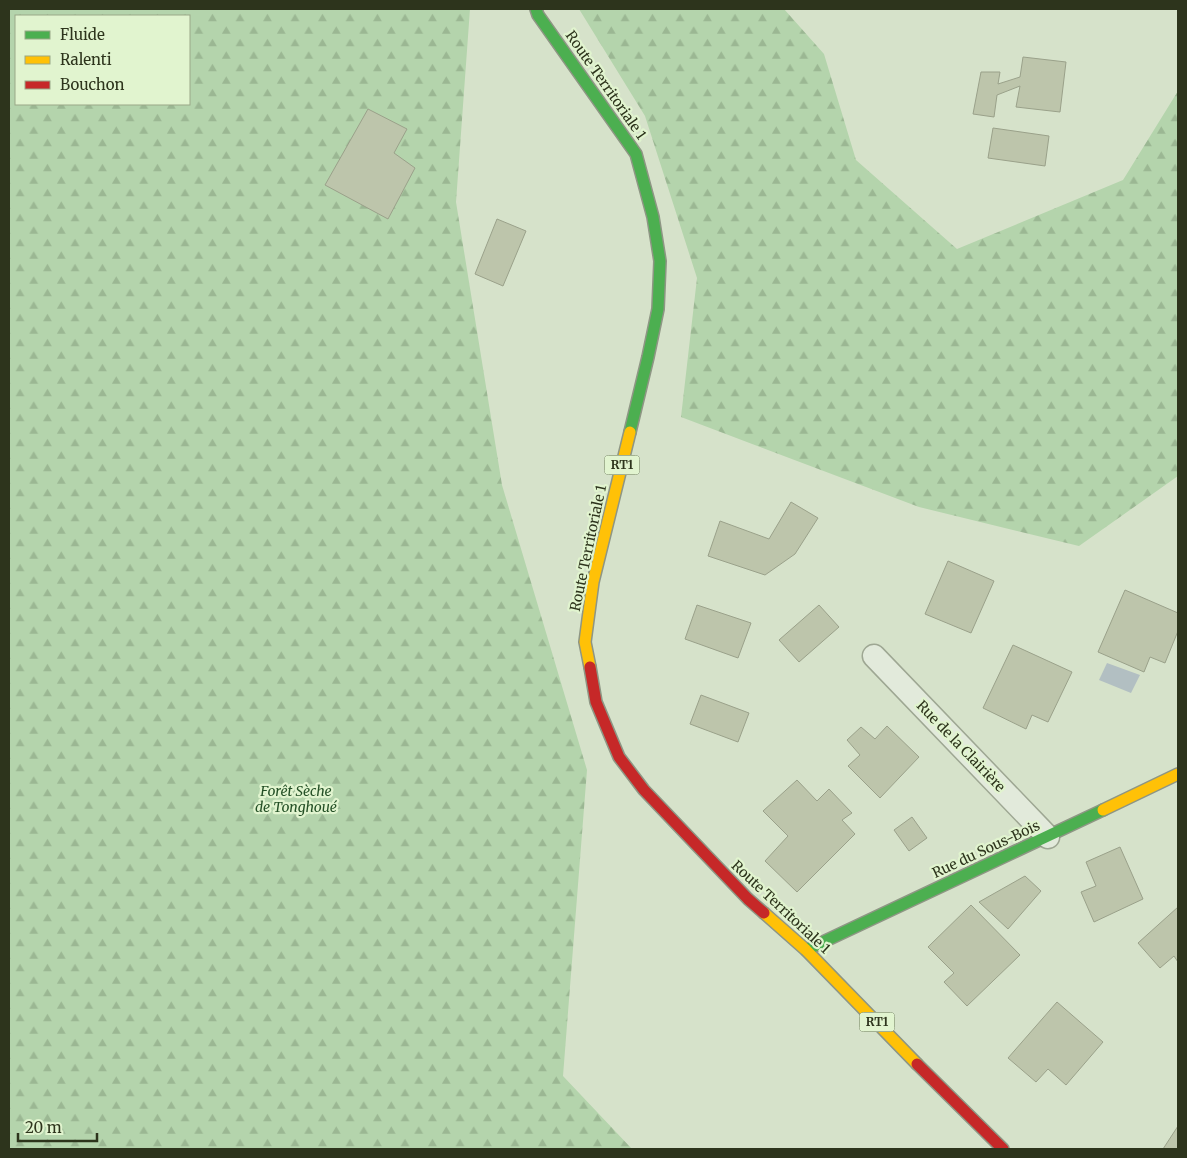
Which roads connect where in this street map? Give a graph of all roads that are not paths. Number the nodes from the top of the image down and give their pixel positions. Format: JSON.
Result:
{"nodes":[{"id":1,"x":536,"y":9,"type":"edge"},
{"id":2,"x":874,"y":656,"type":"dead end"},
{"id":3,"x":1178,"y":774,"type":"edge"},
{"id":4,"x":1048,"y":837,"type":"junction"},
{"id":5,"x":806,"y":950,"type":"junction"},
{"id":6,"x":1003,"y":1149,"type":"edge"}],
"edges":[{"from":1,"to":5,"type":"main road","name":"Route Territoriale 1","number":"RT1"},
{"from":2,"to":4,"type":"street","name":"Rue de la Clairière"},
{"from":3,"to":4,"type":"main road","name":"Rue du Sous-Bois"},
{"from":4,"to":5,"type":"main road","name":"Rue du Sous-Bois"},
{"from":5,"to":6,"type":"main road","name":"Route Territoriale 1","number":"RT1"}]}
